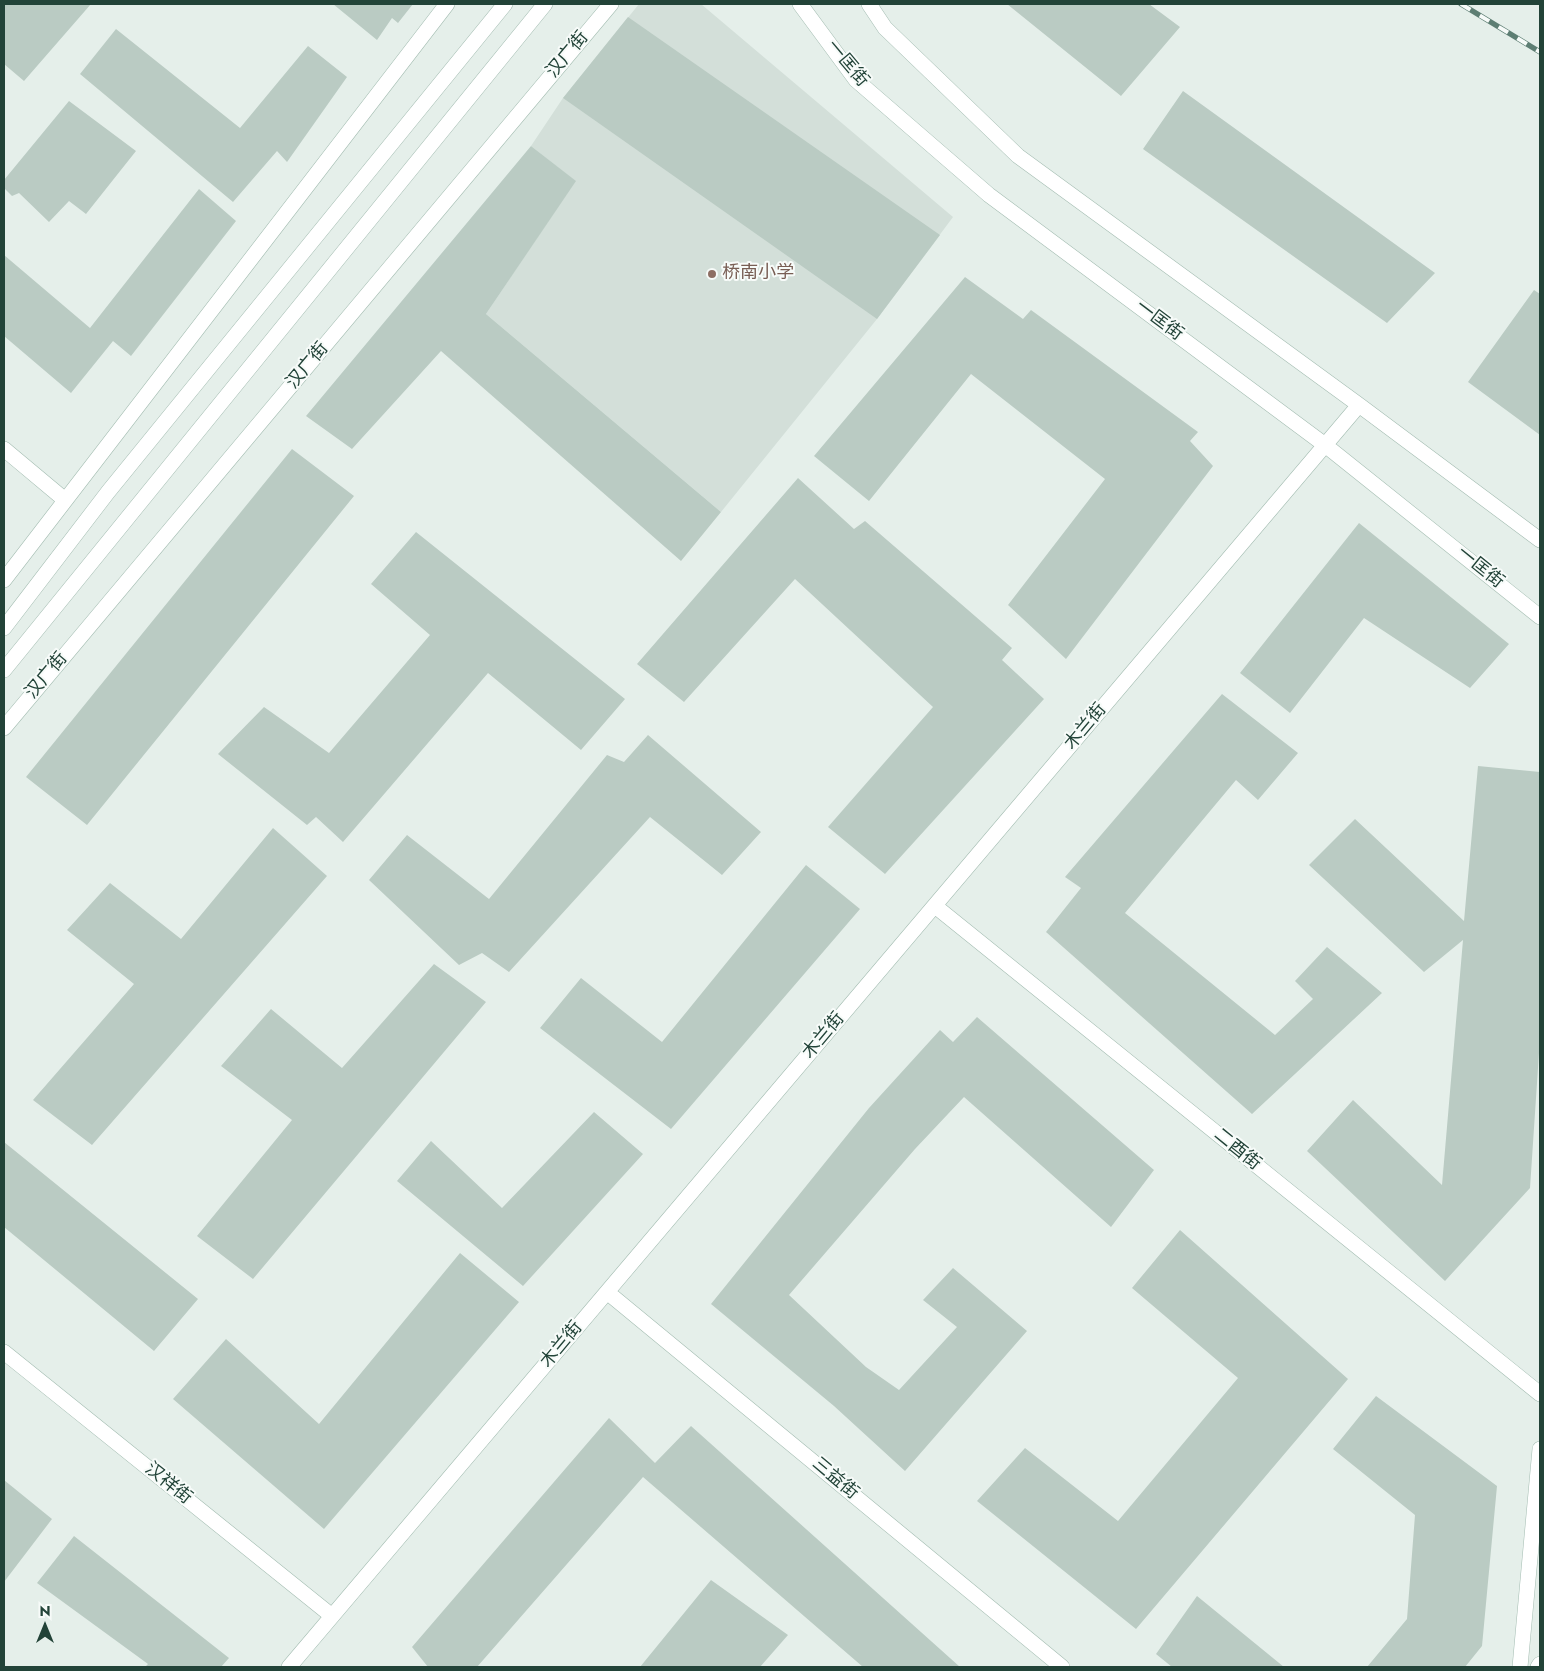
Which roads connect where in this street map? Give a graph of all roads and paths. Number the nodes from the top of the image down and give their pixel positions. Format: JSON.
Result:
{"nodes":[{"id":1,"x":448,"y":4,"type":"edge"},
{"id":2,"x":505,"y":4,"type":"edge"},
{"id":3,"x":545,"y":4,"type":"edge"},
{"id":4,"x":611,"y":4,"type":"edge"},
{"id":5,"x":800,"y":4,"type":"edge"},
{"id":6,"x":869,"y":4,"type":"edge"},
{"id":7,"x":1359,"y":405,"type":"junction"},
{"id":8,"x":1325,"y":445,"type":"junction"},
{"id":9,"x":4,"y":449,"type":"edge"},
{"id":10,"x":65,"y":500,"type":"junction"},
{"id":11,"x":1540,"y":540,"type":"edge"},
{"id":12,"x":4,"y":580,"type":"edge"},
{"id":13,"x":1540,"y":617,"type":"edge"},
{"id":14,"x":4,"y":628,"type":"edge"},
{"id":15,"x":4,"y":670,"type":"edge"},
{"id":16,"x":4,"y":728,"type":"edge"},
{"id":17,"x":934,"y":906,"type":"junction"},
{"id":18,"x":607,"y":1292,"type":"junction"},
{"id":19,"x":4,"y":1352,"type":"edge"},
{"id":20,"x":1540,"y":1394,"type":"edge"},
{"id":21,"x":1540,"y":1449,"type":"edge"},
{"id":22,"x":332,"y":1616,"type":"junction"},
{"id":23,"x":1540,"y":1664,"type":"edge"},
{"id":24,"x":290,"y":1667,"type":"edge"},
{"id":25,"x":1062,"y":1667,"type":"edge"},
{"id":26,"x":1520,"y":1667,"type":"edge"},
{"id":27,"x":1538,"y":1667,"type":"edge"}],
"edges":[{"from":1,"to":10,"type":"street"},
{"from":2,"to":14,"type":"street"},
{"from":3,"to":15,"type":"street"},
{"from":4,"to":16,"type":"street","name":"汉广街"},
{"from":5,"to":8,"type":"street","name":"一匡街"},
{"from":6,"to":7,"type":"street"},
{"from":7,"to":8,"type":"street","name":"木兰街"},
{"from":7,"to":11,"type":"street"},
{"from":8,"to":13,"type":"street","name":"一匡街"},
{"from":8,"to":17,"type":"street","name":"木兰街"},
{"from":9,"to":10,"type":"street"},
{"from":10,"to":12,"type":"street"},
{"from":17,"to":18,"type":"street","name":"木兰街"},
{"from":17,"to":20,"type":"street","name":"二酉街"},
{"from":18,"to":22,"type":"street","name":"木兰街"},
{"from":18,"to":25,"type":"street","name":"三益街"},
{"from":19,"to":22,"type":"street","name":"汉祥街"},
{"from":21,"to":26,"type":"street"},
{"from":22,"to":24,"type":"street","name":"木兰街"},
{"from":23,"to":27,"type":"street"}]}
